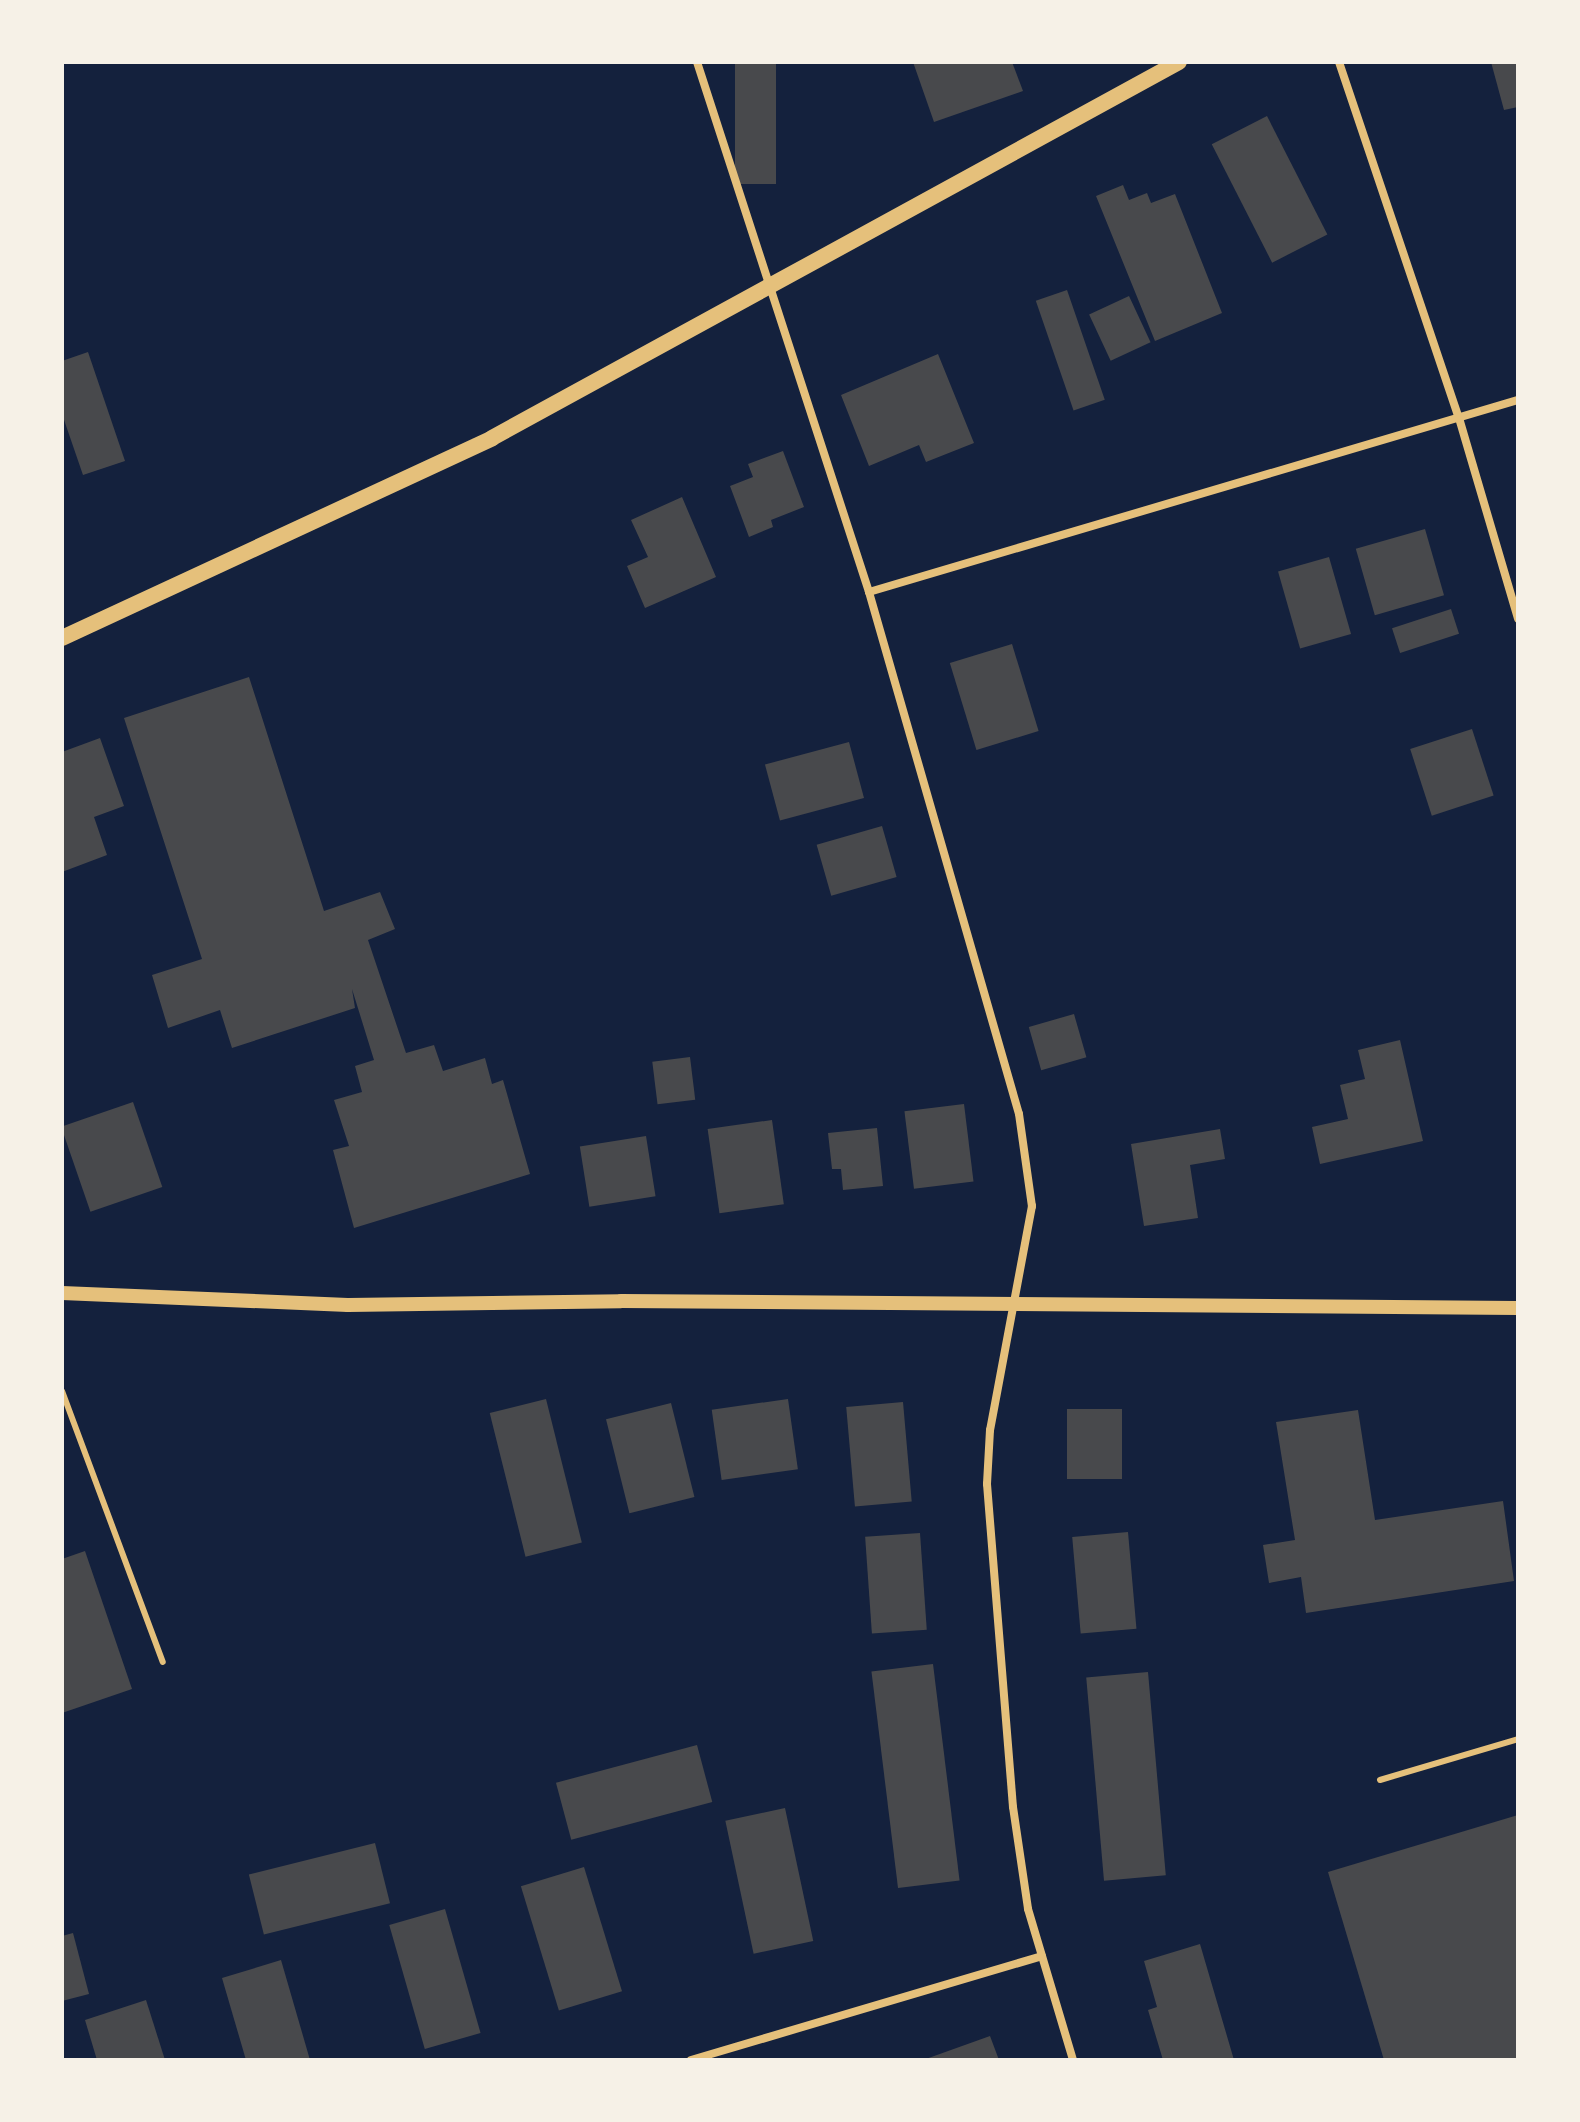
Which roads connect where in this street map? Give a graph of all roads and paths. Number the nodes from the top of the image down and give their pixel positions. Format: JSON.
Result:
{"nodes":[{"id":1,"x":697,"y":62,"type":"edge"},
{"id":2,"x":1179,"y":62,"type":"edge"},
{"id":3,"x":1339,"y":62,"type":"edge"},
{"id":4,"x":772,"y":288,"type":"junction"},
{"id":5,"x":1518,"y":400,"type":"edge"},
{"id":6,"x":1459,"y":418,"type":"junction"},
{"id":7,"x":869,"y":592,"type":"junction"},
{"id":8,"x":1518,"y":618,"type":"edge"},
{"id":9,"x":62,"y":638,"type":"edge"},
{"id":10,"x":62,"y":1293,"type":"edge"},
{"id":11,"x":1014,"y":1304,"type":"junction"},
{"id":12,"x":1518,"y":1308,"type":"edge"},
{"id":13,"x":62,"y":1391,"type":"edge"},
{"id":14,"x":163,"y":1662,"type":"dead end"},
{"id":15,"x":1518,"y":1739,"type":"edge"},
{"id":16,"x":1380,"y":1780,"type":"dead end"},
{"id":17,"x":1042,"y":1956,"type":"junction"},
{"id":18,"x":691,"y":2060,"type":"edge"},
{"id":19,"x":1073,"y":2060,"type":"edge"}],
"edges":[{"from":1,"to":4,"type":"street"},
{"from":2,"to":4,"type":"main road"},
{"from":3,"to":6,"type":"street"},
{"from":4,"to":7,"type":"street"},
{"from":4,"to":9,"type":"main road"},
{"from":5,"to":6,"type":"street"},
{"from":6,"to":7,"type":"street"},
{"from":6,"to":8,"type":"street"},
{"from":7,"to":11,"type":"street"},
{"from":10,"to":11,"type":"street"},
{"from":11,"to":12,"type":"street"},
{"from":11,"to":17,"type":"street"},
{"from":13,"to":14,"type":"lane"},
{"from":15,"to":16,"type":"lane"},
{"from":17,"to":18,"type":"street"},
{"from":17,"to":19,"type":"street"}]}
